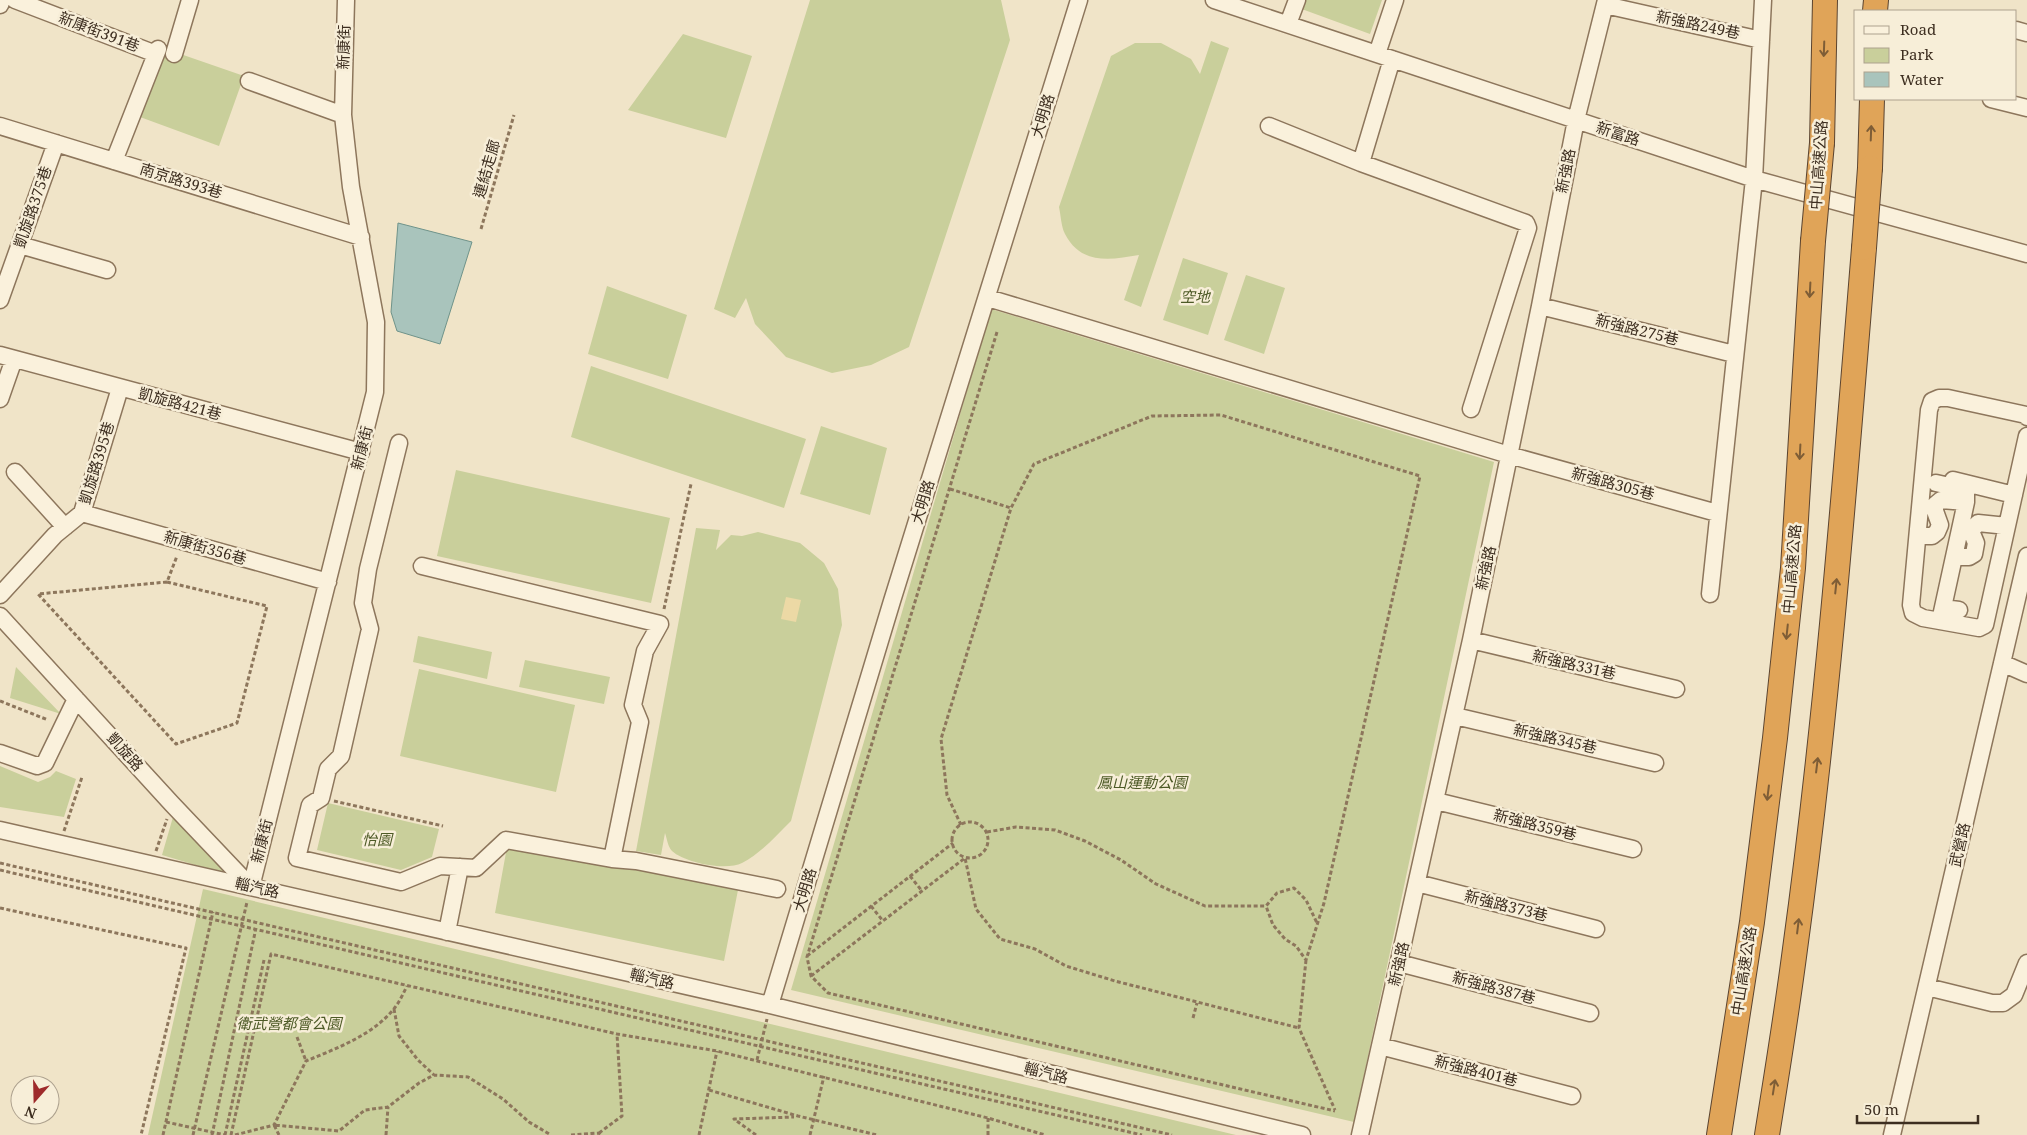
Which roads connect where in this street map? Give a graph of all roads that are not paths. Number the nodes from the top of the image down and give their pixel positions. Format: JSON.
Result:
{"nodes":[{"id":1,"x":2,"y":0,"type":"edge"},
{"id":2,"x":15,"y":0,"type":"edge"},
{"id":3,"x":190,"y":0,"type":"edge"},
{"id":4,"x":346,"y":0,"type":"edge"},
{"id":5,"x":1078,"y":0,"type":"edge"},
{"id":6,"x":1214,"y":0,"type":"edge"},
{"id":7,"x":1296,"y":0,"type":"edge"},
{"id":8,"x":1395,"y":0,"type":"edge"},
{"id":9,"x":1763,"y":0,"type":"edge"},
{"id":10,"x":1826,"y":0,"type":"edge"},
{"id":11,"x":1606,"y":2,"type":"edge"},
{"id":12,"x":0,"y":5,"type":"edge"},
{"id":13,"x":1288,"y":24,"type":"junction"},
{"id":14,"x":1761,"y":40,"type":"junction"},
{"id":15,"x":163,"y":52,"type":"junction"},
{"id":16,"x":1384,"y":56,"type":"junction"},
{"id":17,"x":249,"y":81,"type":"dead end"},
{"id":18,"x":1872,"y":100,"type":"edge"},
{"id":19,"x":1995,"y":100,"type":"edge"},
{"id":20,"x":2027,"y":108,"type":"edge"},
{"id":21,"x":343,"y":115,"type":"junction"},
{"id":22,"x":1576,"y":120,"type":"junction"},
{"id":23,"x":0,"y":126,"type":"edge"},
{"id":24,"x":1269,"y":126,"type":"dead end"},
{"id":25,"x":56,"y":143,"type":"junction"},
{"id":26,"x":114,"y":161,"type":"junction"},
{"id":27,"x":1361,"y":163,"type":"junction"},
{"id":28,"x":1754,"y":179,"type":"junction"},
{"id":29,"x":362,"y":237,"type":"junction"},
{"id":30,"x":20,"y":245,"type":"junction"},
{"id":31,"x":2027,"y":254,"type":"edge"},
{"id":32,"x":107,"y":270,"type":"dead end"},
{"id":33,"x":988,"y":298,"type":"junction"},
{"id":34,"x":0,"y":300,"type":"edge"},
{"id":35,"x":1540,"y":306,"type":"junction"},
{"id":36,"x":1734,"y":354,"type":"junction"},
{"id":37,"x":7,"y":357,"type":"edge"},
{"id":38,"x":120,"y":388,"type":"junction"},
{"id":39,"x":0,"y":399,"type":"edge"},
{"id":40,"x":1471,"y":409,"type":"dead end"},
{"id":41,"x":2027,"y":417,"type":"edge"},
{"id":42,"x":2027,"y":436,"type":"edge"},
{"id":43,"x":399,"y":443,"type":"dead end"},
{"id":44,"x":361,"y":452,"type":"junction"},
{"id":45,"x":1509,"y":455,"type":"junction"},
{"id":46,"x":15,"y":472,"type":"dead end"},
{"id":47,"x":1930,"y":478,"type":"junction"},
{"id":48,"x":2014,"y":495,"type":"junction"},
{"id":49,"x":1966,"y":502,"type":"junction"},
{"id":50,"x":82,"y":513,"type":"junction"},
{"id":51,"x":1718,"y":513,"type":"junction"},
{"id":52,"x":2007,"y":526,"type":"junction"},
{"id":53,"x":65,"y":527,"type":"junction"},
{"id":54,"x":1918,"y":536,"type":"junction"},
{"id":55,"x":2027,"y":556,"type":"edge"},
{"id":56,"x":1954,"y":557,"type":"junction"},
{"id":57,"x":422,"y":566,"type":"dead end"},
{"id":58,"x":328,"y":582,"type":"junction"},
{"id":59,"x":1710,"y":594,"type":"dead end"},
{"id":60,"x":0,"y":595,"type":"edge"},
{"id":61,"x":1947,"y":613,"type":"junction"},
{"id":62,"x":0,"y":616,"type":"edge"},
{"id":63,"x":1471,"y":640,"type":"junction"},
{"id":64,"x":2002,"y":663,"type":"junction"},
{"id":65,"x":2027,"y":674,"type":"edge"},
{"id":66,"x":1676,"y":689,"type":"dead end"},
{"id":67,"x":76,"y":698,"type":"junction"},
{"id":68,"x":1454,"y":716,"type":"junction"},
{"id":69,"x":0,"y":753,"type":"edge"},
{"id":70,"x":1655,"y":763,"type":"dead end"},
{"id":71,"x":1436,"y":801,"type":"junction"},
{"id":72,"x":0,"y":830,"type":"edge"},
{"id":73,"x":1634,"y":849,"type":"dead end"},
{"id":74,"x":612,"y":859,"type":"junction"},
{"id":75,"x":460,"y":867,"type":"junction"},
{"id":76,"x":1417,"y":883,"type":"junction"},
{"id":77,"x":251,"y":887,"type":"junction"},
{"id":78,"x":777,"y":889,"type":"dead end"},
{"id":79,"x":1596,"y":929,"type":"dead end"},
{"id":80,"x":447,"y":932,"type":"junction"},
{"id":81,"x":1399,"y":963,"type":"junction"},
{"id":82,"x":2027,"y":963,"type":"edge"},
{"id":83,"x":1927,"y":988,"type":"junction"},
{"id":84,"x":770,"y":1005,"type":"junction"},
{"id":85,"x":1590,"y":1012,"type":"dead end"},
{"id":86,"x":1380,"y":1046,"type":"junction"},
{"id":87,"x":1572,"y":1096,"type":"dead end"},
{"id":88,"x":1302,"y":1135,"type":"edge"},
{"id":89,"x":1360,"y":1135,"type":"edge"},
{"id":90,"x":1719,"y":1135,"type":"edge"},
{"id":91,"x":1767,"y":1135,"type":"edge"},
{"id":92,"x":1892,"y":1135,"type":"edge"}],
"edges":[{"from":1,"to":12,"type":"street"},
{"from":2,"to":15,"type":"street","name":"新康街391巷"},
{"from":3,"to":15,"type":"street"},
{"from":4,"to":21,"type":"street","name":"新康街"},
{"from":5,"to":33,"type":"street","name":"大明路"},
{"from":6,"to":13,"type":"street","name":"新富路"},
{"from":7,"to":13,"type":"street"},
{"from":8,"to":16,"type":"street"},
{"from":9,"to":14,"type":"street"},
{"from":10,"to":90,"type":"highway","name":"中山高速公路","one_way":true,"bridge":true},
{"from":11,"to":14,"type":"street","name":"新強路249巷"},
{"from":11,"to":22,"type":"street","name":"新強路"},
{"from":13,"to":16,"type":"street","name":"新富路"},
{"from":14,"to":28,"type":"street"},
{"from":15,"to":26,"type":"street"},
{"from":16,"to":22,"type":"street","name":"新富路"},
{"from":16,"to":27,"type":"street"},
{"from":17,"to":21,"type":"street"},
{"from":91,"to":18,"type":"highway","one_way":true,"bridge":true},
{"from":19,"to":20,"type":"street"},
{"from":21,"to":29,"type":"street","name":"新康街"},
{"from":22,"to":28,"type":"street","name":"新富路"},
{"from":22,"to":35,"type":"street","name":"新強路"},
{"from":23,"to":25,"type":"street","name":"南京路393巷"},
{"from":24,"to":27,"type":"street"},
{"from":25,"to":26,"type":"street","name":"南京路393巷"},
{"from":25,"to":30,"type":"street","name":"凱旋路375巷"},
{"from":26,"to":29,"type":"street","name":"南京路393巷"},
{"from":27,"to":40,"type":"street"},
{"from":28,"to":31,"type":"street","name":"新富路"},
{"from":28,"to":36,"type":"street"},
{"from":29,"to":44,"type":"street","name":"新康街"},
{"from":30,"to":32,"type":"street"},
{"from":30,"to":34,"type":"street","name":"凱旋路375巷"},
{"from":33,"to":45,"type":"street","name":"新強路305巷"},
{"from":33,"to":84,"type":"street","name":"大明路"},
{"from":35,"to":36,"type":"street","name":"新強路275巷"},
{"from":35,"to":45,"type":"street","name":"新強路"},
{"from":36,"to":51,"type":"street"},
{"from":37,"to":38,"type":"street","name":"凱旋路421巷"},
{"from":37,"to":39,"type":"street"},
{"from":38,"to":44,"type":"street","name":"凱旋路421巷"},
{"from":38,"to":50,"type":"street","name":"凱旋路395巷"},
{"from":41,"to":47,"type":"street"},
{"from":42,"to":48,"type":"street"},
{"from":43,"to":75,"type":"street"},
{"from":44,"to":58,"type":"street","name":"新康街"},
{"from":45,"to":51,"type":"street","name":"新強路305巷"},
{"from":45,"to":63,"type":"street","name":"新強路"},
{"from":46,"to":53,"type":"street"},
{"from":47,"to":48,"type":"street"},
{"from":47,"to":49,"type":"street"},
{"from":47,"to":54,"type":"street"},
{"from":48,"to":52,"type":"street"},
{"from":49,"to":54,"type":"street"},
{"from":49,"to":56,"type":"street"},
{"from":50,"to":53,"type":"street","name":"凱旋路395巷"},
{"from":50,"to":58,"type":"street","name":"新康街356巷"},
{"from":51,"to":59,"type":"street"},
{"from":52,"to":56,"type":"street"},
{"from":52,"to":61,"type":"street"},
{"from":53,"to":60,"type":"street","name":"凱旋路395巷"},
{"from":54,"to":61,"type":"street"},
{"from":55,"to":64,"type":"street","name":"武營路"},
{"from":56,"to":61,"type":"street"},
{"from":57,"to":74,"type":"street"},
{"from":58,"to":77,"type":"street","name":"新康街"},
{"from":62,"to":67,"type":"street","name":"凱旋路"},
{"from":63,"to":66,"type":"street","name":"新強路331巷"},
{"from":63,"to":68,"type":"street","name":"新強路"},
{"from":64,"to":65,"type":"street"},
{"from":64,"to":83,"type":"street","name":"武營路"},
{"from":67,"to":69,"type":"street"},
{"from":67,"to":77,"type":"street","name":"凱旋路"},
{"from":68,"to":70,"type":"street","name":"新強路345巷"},
{"from":68,"to":71,"type":"street","name":"新強路"},
{"from":71,"to":73,"type":"street","name":"新強路359巷"},
{"from":71,"to":76,"type":"street","name":"新強路"},
{"from":72,"to":77,"type":"street","name":"輜汽路"},
{"from":74,"to":75,"type":"street"},
{"from":74,"to":78,"type":"street"},
{"from":75,"to":80,"type":"street"},
{"from":76,"to":79,"type":"street","name":"新強路373巷"},
{"from":76,"to":81,"type":"street","name":"新強路"},
{"from":77,"to":80,"type":"street","name":"輜汽路"},
{"from":80,"to":84,"type":"street","name":"輜汽路"},
{"from":81,"to":85,"type":"street","name":"新強路387巷"},
{"from":81,"to":86,"type":"street","name":"新強路"},
{"from":82,"to":83,"type":"street"},
{"from":83,"to":92,"type":"street","name":"武營路"},
{"from":84,"to":88,"type":"street","name":"輜汽路"},
{"from":86,"to":87,"type":"street","name":"新強路401巷"},
{"from":86,"to":89,"type":"street","name":"新強路"}]}
